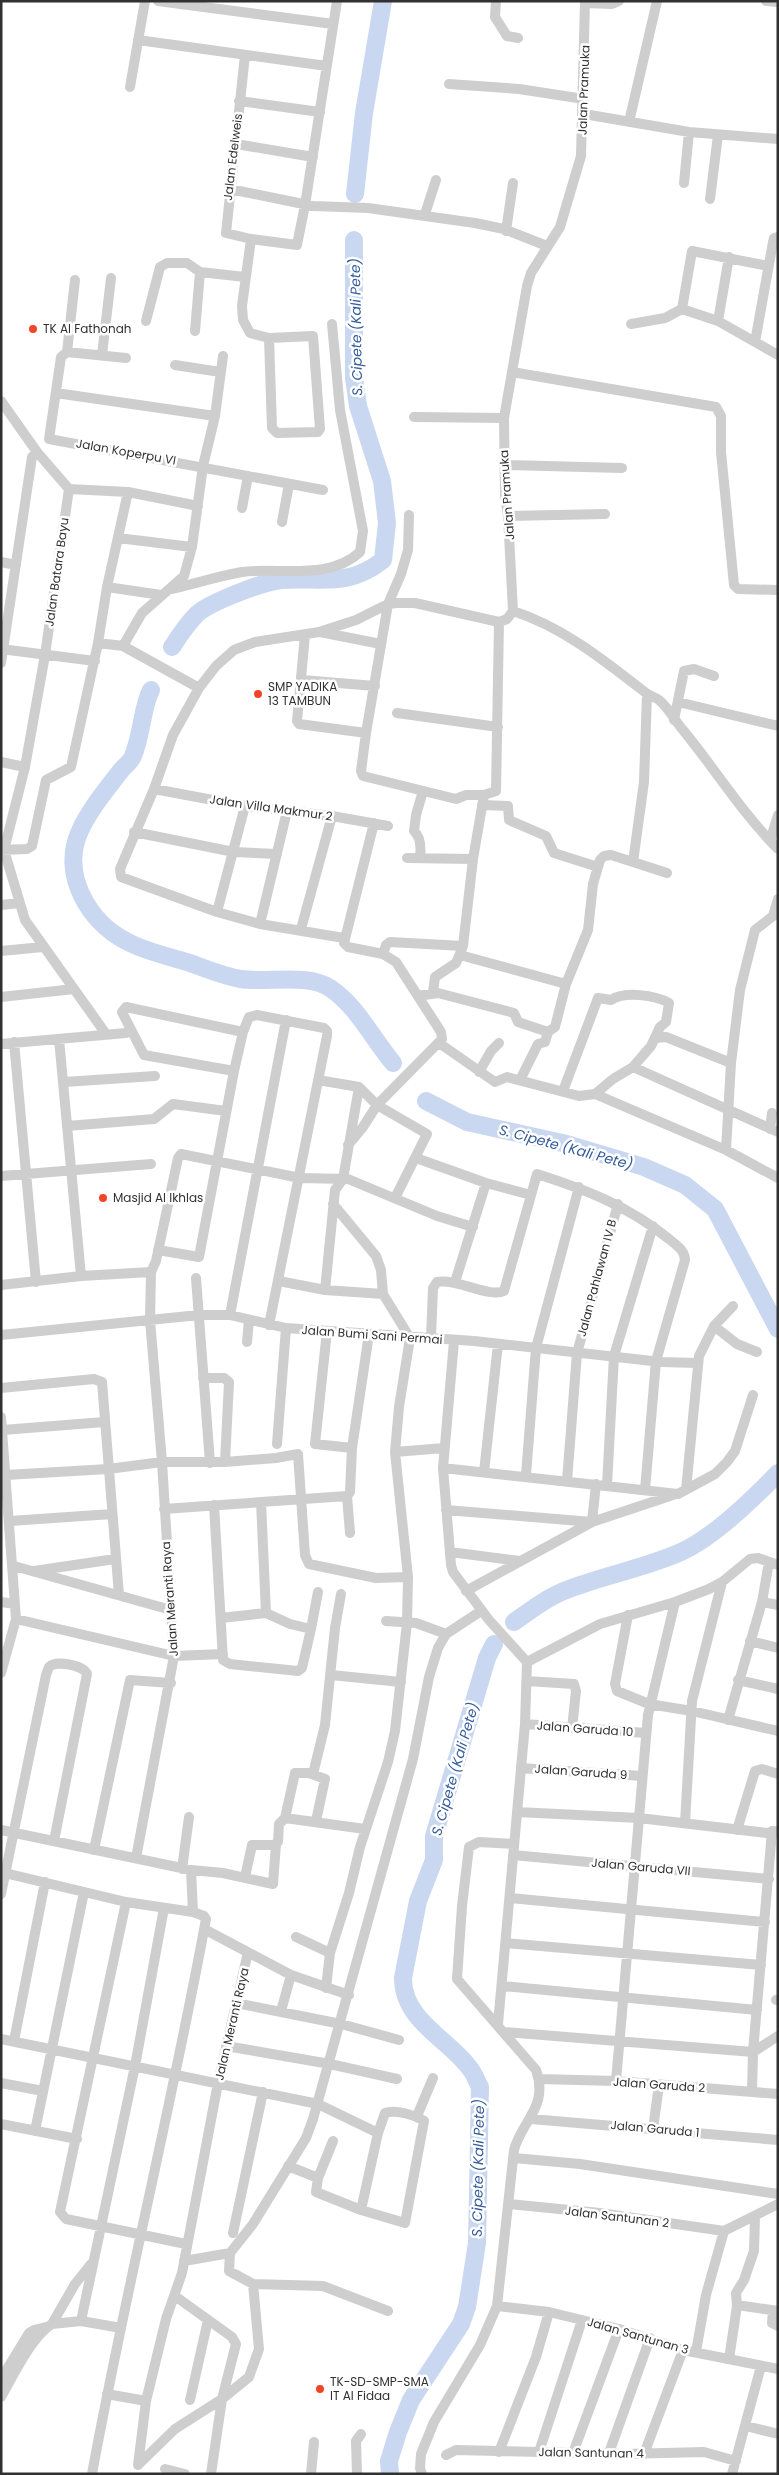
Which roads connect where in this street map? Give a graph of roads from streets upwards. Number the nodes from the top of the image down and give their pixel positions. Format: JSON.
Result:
{"nodes":[{"id":1,"x":145,"y":1,"type":"edge"},
{"id":2,"x":158,"y":1,"type":"edge"},
{"id":3,"x":337,"y":1,"type":"edge"},
{"id":4,"x":496,"y":1,"type":"edge"},
{"id":5,"x":619,"y":1,"type":"edge"},
{"id":6,"x":657,"y":1,"type":"edge"},
{"id":7,"x":766,"y":1,"type":"edge"},
{"id":8,"x":586,"y":2,"type":"edge"},
{"id":9,"x":778,"y":2,"type":"edge"},
{"id":10,"x":333,"y":24,"type":"junction"},
{"id":11,"x":518,"y":38,"type":"dead end"},
{"id":12,"x":138,"y":40,"type":"junction"},
{"id":13,"x":245,"y":55,"type":"junction"},
{"id":14,"x":327,"y":66,"type":"junction"},
{"id":15,"x":449,"y":84,"type":"dead end"},
{"id":16,"x":130,"y":87,"type":"dead end"},
{"id":17,"x":584,"y":99,"type":"junction"},
{"id":18,"x":239,"y":101,"type":"junction"},
{"id":19,"x":320,"y":112,"type":"junction"},
{"id":20,"x":584,"y":114,"type":"junction"},
{"id":21,"x":629,"y":122,"type":"junction"},
{"id":22,"x":689,"y":132,"type":"junction"},
{"id":23,"x":718,"y":135,"type":"junction"},
{"id":24,"x":778,"y":139,"type":"edge"},
{"id":25,"x":236,"y":144,"type":"junction"},
{"id":26,"x":313,"y":157,"type":"junction"},
{"id":27,"x":436,"y":180,"type":"dead end"},
{"id":28,"x":512,"y":183,"type":"dead end"},
{"id":29,"x":684,"y":183,"type":"dead end"},
{"id":30,"x":230,"y":189,"type":"junction"},
{"id":31,"x":710,"y":199,"type":"dead end"},
{"id":32,"x":305,"y":205,"type":"junction"},
{"id":33,"x":425,"y":214,"type":"junction"},
{"id":34,"x":506,"y":230,"type":"junction"},
{"id":35,"x":778,"y":237,"type":"edge"},
{"id":36,"x":251,"y":239,"type":"junction"},
{"id":37,"x":547,"y":246,"type":"junction"},
{"id":38,"x":729,"y":257,"type":"junction"},
{"id":39,"x":768,"y":266,"type":"junction"},
{"id":40,"x":200,"y":272,"type":"junction"},
{"id":41,"x":245,"y":277,"type":"junction"},
{"id":42,"x":111,"y":278,"type":"dead end"},
{"id":43,"x":75,"y":280,"type":"dead end"},
{"id":44,"x":682,"y":309,"type":"junction"},
{"id":45,"x":146,"y":321,"type":"dead end"},
{"id":46,"x":718,"y":321,"type":"junction"},
{"id":47,"x":332,"y":324,"type":"dead end"},
{"id":48,"x":631,"y":324,"type":"dead end"},
{"id":49,"x":195,"y":331,"type":"dead end"},
{"id":50,"x":269,"y":338,"type":"junction"},
{"id":51,"x":755,"y":342,"type":"junction"},
{"id":52,"x":67,"y":352,"type":"junction"},
{"id":53,"x":102,"y":355,"type":"junction"},
{"id":54,"x":778,"y":355,"type":"edge"},
{"id":55,"x":223,"y":356,"type":"dead end"},
{"id":56,"x":126,"y":358,"type":"dead end"},
{"id":57,"x":175,"y":365,"type":"dead end"},
{"id":58,"x":220,"y":372,"type":"junction"},
{"id":59,"x":512,"y":372,"type":"junction"},
{"id":60,"x":56,"y":393,"type":"junction"},
{"id":61,"x":1,"y":401,"type":"edge"},
{"id":62,"x":215,"y":416,"type":"junction"},
{"id":63,"x":414,"y":417,"type":"dead end"},
{"id":64,"x":504,"y":418,"type":"junction"},
{"id":65,"x":37,"y":452,"type":"junction"},
{"id":66,"x":504,"y":465,"type":"junction"},
{"id":67,"x":203,"y":466,"type":"junction"},
{"id":68,"x":622,"y":468,"type":"dead end"},
{"id":69,"x":248,"y":476,"type":"junction"},
{"id":70,"x":289,"y":484,"type":"junction"},
{"id":71,"x":69,"y":489,"type":"junction"},
{"id":72,"x":323,"y":490,"type":"dead end"},
{"id":73,"x":128,"y":492,"type":"junction"},
{"id":74,"x":198,"y":506,"type":"junction"},
{"id":75,"x":242,"y":508,"type":"dead end"},
{"id":76,"x":605,"y":514,"type":"dead end"},
{"id":77,"x":409,"y":515,"type":"dead end"},
{"id":78,"x":508,"y":516,"type":"junction"},
{"id":79,"x":282,"y":522,"type":"dead end"},
{"id":80,"x":118,"y":538,"type":"junction"},
{"id":81,"x":192,"y":547,"type":"junction"},
{"id":82,"x":1,"y":562,"type":"edge"},
{"id":83,"x":16,"y":565,"type":"junction"},
{"id":84,"x":107,"y":586,"type":"junction"},
{"id":85,"x":171,"y":589,"type":"junction"},
{"id":86,"x":778,"y":590,"type":"edge"},
{"id":87,"x":161,"y":595,"type":"junction"},
{"id":88,"x":388,"y":604,"type":"junction"},
{"id":89,"x":513,"y":611,"type":"junction"},
{"id":90,"x":499,"y":622,"type":"junction"},
{"id":91,"x":319,"y":632,"type":"junction"},
{"id":92,"x":305,"y":635,"type":"junction"},
{"id":93,"x":98,"y":643,"type":"junction"},
{"id":94,"x":381,"y":644,"type":"junction"},
{"id":95,"x":123,"y":646,"type":"junction"},
{"id":96,"x":2,"y":649,"type":"edge"},
{"id":97,"x":45,"y":654,"type":"junction"},
{"id":98,"x":95,"y":661,"type":"junction"},
{"id":99,"x":1,"y":663,"type":"edge"},
{"id":100,"x":714,"y":676,"type":"dead end"},
{"id":101,"x":302,"y":680,"type":"junction"},
{"id":102,"x":375,"y":686,"type":"junction"},
{"id":103,"x":199,"y":688,"type":"junction"},
{"id":104,"x":647,"y":694,"type":"junction"},
{"id":105,"x":678,"y":702,"type":"junction"},
{"id":106,"x":397,"y":713,"type":"dead end"},
{"id":107,"x":674,"y":720,"type":"junction"},
{"id":108,"x":778,"y":726,"type":"edge"},
{"id":109,"x":498,"y":727,"type":"junction"},
{"id":110,"x":366,"y":733,"type":"junction"},
{"id":111,"x":1,"y":762,"type":"edge"},
{"id":112,"x":25,"y":767,"type":"junction"},
{"id":113,"x":154,"y":789,"type":"junction"},
{"id":114,"x":424,"y":791,"type":"junction"},
{"id":115,"x":483,"y":800,"type":"junction"},
{"id":116,"x":245,"y":806,"type":"junction"},
{"id":117,"x":287,"y":811,"type":"junction"},
{"id":118,"x":778,"y":815,"type":"edge"},
{"id":119,"x":332,"y":816,"type":"junction"},
{"id":120,"x":374,"y":823,"type":"junction"},
{"id":121,"x":388,"y":826,"type":"dead end"},
{"id":122,"x":134,"y":832,"type":"junction"},
{"id":123,"x":770,"y":841,"type":"junction"},
{"id":124,"x":778,"y":850,"type":"edge"},
{"id":125,"x":234,"y":852,"type":"junction"},
{"id":126,"x":276,"y":854,"type":"junction"},
{"id":127,"x":3,"y":855,"type":"edge"},
{"id":128,"x":407,"y":858,"type":"dead end"},
{"id":129,"x":420,"y":858,"type":"junction"},
{"id":130,"x":473,"y":859,"type":"junction"},
{"id":131,"x":633,"y":862,"type":"junction"},
{"id":132,"x":598,"y":867,"type":"junction"},
{"id":133,"x":667,"y":873,"type":"dead end"},
{"id":134,"x":778,"y":899,"type":"edge"},
{"id":135,"x":19,"y":903,"type":"junction"},
{"id":136,"x":1,"y":905,"type":"edge"},
{"id":137,"x":217,"y":912,"type":"junction"},
{"id":138,"x":260,"y":924,"type":"junction"},
{"id":139,"x":302,"y":929,"type":"junction"},
{"id":140,"x":344,"y":938,"type":"junction"},
{"id":141,"x":43,"y":947,"type":"junction"},
{"id":142,"x":1,"y":951,"type":"edge"},
{"id":143,"x":462,"y":951,"type":"junction"},
{"id":144,"x":383,"y":954,"type":"junction"},
{"id":145,"x":566,"y":984,"type":"junction"},
{"id":146,"x":74,"y":988,"type":"junction"},
{"id":147,"x":433,"y":992,"type":"junction"},
{"id":148,"x":418,"y":996,"type":"junction"},
{"id":149,"x":1,"y":997,"type":"edge"},
{"id":150,"x":286,"y":1020,"type":"junction"},
{"id":151,"x":243,"y":1032,"type":"junction"},
{"id":152,"x":548,"y":1032,"type":"junction"},
{"id":153,"x":126,"y":1033,"type":"dead end"},
{"id":154,"x":106,"y":1034,"type":"junction"},
{"id":155,"x":656,"y":1038,"type":"junction"},
{"id":156,"x":59,"y":1039,"type":"junction"},
{"id":157,"x":14,"y":1042,"type":"junction"},
{"id":158,"x":439,"y":1043,"type":"junction"},
{"id":159,"x":499,"y":1043,"type":"dead end"},
{"id":160,"x":1,"y":1044,"type":"edge"},
{"id":161,"x":731,"y":1063,"type":"junction"},
{"id":162,"x":633,"y":1067,"type":"junction"},
{"id":163,"x":234,"y":1071,"type":"junction"},
{"id":164,"x":479,"y":1072,"type":"junction"},
{"id":165,"x":154,"y":1076,"type":"dead end"},
{"id":166,"x":318,"y":1080,"type":"junction"},
{"id":167,"x":520,"y":1080,"type":"junction"},
{"id":168,"x":64,"y":1082,"type":"junction"},
{"id":169,"x":359,"y":1087,"type":"junction"},
{"id":170,"x":563,"y":1091,"type":"junction"},
{"id":171,"x":595,"y":1094,"type":"junction"},
{"id":172,"x":377,"y":1105,"type":"junction"},
{"id":173,"x":727,"y":1108,"type":"junction"},
{"id":174,"x":226,"y":1111,"type":"junction"},
{"id":175,"x":772,"y":1113,"type":"dead end"},
{"id":176,"x":67,"y":1126,"type":"junction"},
{"id":177,"x":774,"y":1130,"type":"edge"},
{"id":178,"x":348,"y":1145,"type":"junction"},
{"id":179,"x":726,"y":1150,"type":"junction"},
{"id":180,"x":416,"y":1158,"type":"junction"},
{"id":181,"x":217,"y":1161,"type":"junction"},
{"id":182,"x":151,"y":1164,"type":"dead end"},
{"id":183,"x":258,"y":1169,"type":"junction"},
{"id":184,"x":72,"y":1170,"type":"junction"},
{"id":185,"x":26,"y":1174,"type":"junction"},
{"id":186,"x":1,"y":1176,"type":"edge"},
{"id":187,"x":300,"y":1178,"type":"junction"},
{"id":188,"x":778,"y":1178,"type":"edge"},
{"id":189,"x":343,"y":1179,"type":"junction"},
{"id":190,"x":486,"y":1182,"type":"junction"},
{"id":191,"x":579,"y":1188,"type":"junction"},
{"id":192,"x":531,"y":1195,"type":"junction"},
{"id":193,"x":395,"y":1198,"type":"junction"},
{"id":194,"x":333,"y":1204,"type":"junction"},
{"id":195,"x":618,"y":1204,"type":"junction"},
{"id":196,"x":652,"y":1226,"type":"junction"},
{"id":197,"x":473,"y":1227,"type":"junction"},
{"id":198,"x":158,"y":1250,"type":"junction"},
{"id":199,"x":151,"y":1272,"type":"junction"},
{"id":200,"x":81,"y":1276,"type":"junction"},
{"id":201,"x":196,"y":1278,"type":"dead end"},
{"id":202,"x":279,"y":1281,"type":"junction"},
{"id":203,"x":36,"y":1282,"type":"junction"},
{"id":204,"x":455,"y":1282,"type":"junction"},
{"id":205,"x":1,"y":1285,"type":"edge"},
{"id":206,"x":325,"y":1290,"type":"junction"},
{"id":207,"x":383,"y":1294,"type":"junction"},
{"id":208,"x":733,"y":1306,"type":"dead end"},
{"id":209,"x":200,"y":1315,"type":"junction"},
{"id":210,"x":230,"y":1315,"type":"junction"},
{"id":211,"x":150,"y":1320,"type":"junction"},
{"id":212,"x":249,"y":1320,"type":"junction"},
{"id":213,"x":269,"y":1325,"type":"junction"},
{"id":214,"x":714,"y":1326,"type":"junction"},
{"id":215,"x":286,"y":1328,"type":"junction"},
{"id":216,"x":327,"y":1331,"type":"junction"},
{"id":217,"x":369,"y":1334,"type":"junction"},
{"id":218,"x":1,"y":1335,"type":"edge"},
{"id":219,"x":410,"y":1338,"type":"junction"},
{"id":220,"x":430,"y":1338,"type":"junction"},
{"id":221,"x":454,"y":1341,"type":"junction"},
{"id":222,"x":248,"y":1342,"type":"dead end"},
{"id":223,"x":498,"y":1344,"type":"junction"},
{"id":224,"x":536,"y":1348,"type":"junction"},
{"id":225,"x":757,"y":1352,"type":"dead end"},
{"id":226,"x":577,"y":1353,"type":"junction"},
{"id":227,"x":614,"y":1356,"type":"junction"},
{"id":228,"x":656,"y":1361,"type":"junction"},
{"id":229,"x":698,"y":1363,"type":"junction"},
{"id":230,"x":203,"y":1378,"type":"junction"},
{"id":231,"x":1,"y":1388,"type":"edge"},
{"id":232,"x":753,"y":1395,"type":"dead end"},
{"id":233,"x":1,"y":1417,"type":"edge"},
{"id":234,"x":104,"y":1422,"type":"junction"},
{"id":235,"x":3,"y":1430,"type":"junction"},
{"id":236,"x":276,"y":1444,"type":"dead end"},
{"id":237,"x":352,"y":1448,"type":"junction"},
{"id":238,"x":444,"y":1448,"type":"junction"},
{"id":239,"x":395,"y":1452,"type":"junction"},
{"id":240,"x":162,"y":1462,"type":"junction"},
{"id":241,"x":225,"y":1462,"type":"junction"},
{"id":242,"x":210,"y":1463,"type":"junction"},
{"id":243,"x":443,"y":1468,"type":"junction"},
{"id":244,"x":108,"y":1469,"type":"junction"},
{"id":245,"x":484,"y":1472,"type":"junction"},
{"id":246,"x":6,"y":1475,"type":"junction"},
{"id":247,"x":526,"y":1476,"type":"junction"},
{"id":248,"x":567,"y":1481,"type":"junction"},
{"id":249,"x":596,"y":1484,"type":"junction"},
{"id":250,"x":607,"y":1485,"type":"junction"},
{"id":251,"x":645,"y":1490,"type":"junction"},
{"id":252,"x":682,"y":1492,"type":"junction"},
{"id":253,"x":347,"y":1496,"type":"junction"},
{"id":254,"x":300,"y":1500,"type":"junction"},
{"id":255,"x":261,"y":1502,"type":"junction"},
{"id":256,"x":214,"y":1506,"type":"junction"},
{"id":257,"x":164,"y":1509,"type":"junction"},
{"id":258,"x":446,"y":1510,"type":"junction"},
{"id":259,"x":112,"y":1514,"type":"junction"},
{"id":260,"x":10,"y":1520,"type":"junction"},
{"id":261,"x":592,"y":1522,"type":"junction"},
{"id":262,"x":350,"y":1533,"type":"dead end"},
{"id":263,"x":450,"y":1552,"type":"junction"},
{"id":264,"x":115,"y":1559,"type":"junction"},
{"id":265,"x":520,"y":1561,"type":"junction"},
{"id":266,"x":773,"y":1564,"type":"edge"},
{"id":267,"x":14,"y":1566,"type":"junction"},
{"id":268,"x":31,"y":1571,"type":"junction"},
{"id":269,"x":408,"y":1578,"type":"junction"},
{"id":270,"x":722,"y":1582,"type":"junction"},
{"id":271,"x":318,"y":1592,"type":"dead end"},
{"id":272,"x":466,"y":1592,"type":"junction"},
{"id":273,"x":341,"y":1594,"type":"dead end"},
{"id":274,"x":119,"y":1596,"type":"junction"},
{"id":275,"x":1,"y":1602,"type":"edge"},
{"id":276,"x":674,"y":1602,"type":"junction"},
{"id":277,"x":762,"y":1602,"type":"junction"},
{"id":278,"x":15,"y":1604,"type":"junction"},
{"id":279,"x":778,"y":1605,"type":"edge"},
{"id":280,"x":171,"y":1610,"type":"junction"},
{"id":281,"x":481,"y":1611,"type":"junction"},
{"id":282,"x":266,"y":1613,"type":"junction"},
{"id":283,"x":628,"y":1615,"type":"junction"},
{"id":284,"x":220,"y":1618,"type":"junction"},
{"id":285,"x":16,"y":1619,"type":"junction"},
{"id":286,"x":386,"y":1621,"type":"dead end"},
{"id":287,"x":407,"y":1623,"type":"junction"},
{"id":288,"x":311,"y":1629,"type":"junction"},
{"id":289,"x":446,"y":1634,"type":"junction"},
{"id":290,"x":750,"y":1641,"type":"junction"},
{"id":291,"x":778,"y":1648,"type":"edge"},
{"id":292,"x":223,"y":1654,"type":"junction"},
{"id":293,"x":174,"y":1656,"type":"junction"},
{"id":294,"x":2,"y":1660,"type":"edge"},
{"id":295,"x":527,"y":1662,"type":"junction"},
{"id":296,"x":1,"y":1673,"type":"edge"},
{"id":297,"x":331,"y":1675,"type":"junction"},
{"id":298,"x":738,"y":1680,"type":"junction"},
{"id":299,"x":401,"y":1682,"type":"junction"},
{"id":300,"x":527,"y":1682,"type":"junction"},
{"id":301,"x":171,"y":1683,"type":"junction"},
{"id":302,"x":778,"y":1689,"type":"edge"},
{"id":303,"x":650,"y":1704,"type":"junction"},
{"id":304,"x":692,"y":1711,"type":"junction"},
{"id":305,"x":728,"y":1720,"type":"junction"},
{"id":306,"x":525,"y":1724,"type":"junction"},
{"id":307,"x":572,"y":1728,"type":"junction"},
{"id":308,"x":778,"y":1731,"type":"edge"},
{"id":309,"x":646,"y":1733,"type":"junction"},
{"id":310,"x":521,"y":1768,"type":"junction"},
{"id":311,"x":313,"y":1774,"type":"junction"},
{"id":312,"x":778,"y":1774,"type":"edge"},
{"id":313,"x":642,"y":1776,"type":"junction"},
{"id":314,"x":517,"y":1812,"type":"junction"},
{"id":315,"x":189,"y":1817,"type":"dead end"},
{"id":316,"x":285,"y":1818,"type":"junction"},
{"id":317,"x":639,"y":1818,"type":"junction"},
{"id":318,"x":316,"y":1821,"type":"junction"},
{"id":319,"x":685,"y":1823,"type":"junction"},
{"id":320,"x":365,"y":1829,"type":"junction"},
{"id":321,"x":1,"y":1830,"type":"edge"},
{"id":322,"x":737,"y":1830,"type":"junction"},
{"id":323,"x":775,"y":1831,"type":"edge"},
{"id":324,"x":13,"y":1833,"type":"junction"},
{"id":325,"x":54,"y":1841,"type":"junction"},
{"id":326,"x":276,"y":1844,"type":"junction"},
{"id":327,"x":514,"y":1849,"type":"junction"},
{"id":328,"x":94,"y":1850,"type":"junction"},
{"id":329,"x":136,"y":1858,"type":"junction"},
{"id":330,"x":634,"y":1866,"type":"junction"},
{"id":331,"x":186,"y":1870,"type":"junction"},
{"id":332,"x":3,"y":1873,"type":"edge"},
{"id":333,"x":245,"y":1877,"type":"junction"},
{"id":334,"x":769,"y":1879,"type":"junction"},
{"id":335,"x":45,"y":1882,"type":"junction"},
{"id":336,"x":84,"y":1892,"type":"junction"},
{"id":337,"x":1,"y":1894,"type":"edge"},
{"id":338,"x":510,"y":1898,"type":"junction"},
{"id":339,"x":126,"y":1902,"type":"junction"},
{"id":340,"x":164,"y":1908,"type":"junction"},
{"id":341,"x":631,"y":1910,"type":"junction"},
{"id":342,"x":193,"y":1912,"type":"junction"},
{"id":343,"x":765,"y":1922,"type":"junction"},
{"id":344,"x":204,"y":1929,"type":"junction"},
{"id":345,"x":296,"y":1936,"type":"dead end"},
{"id":346,"x":506,"y":1943,"type":"junction"},
{"id":347,"x":248,"y":1952,"type":"junction"},
{"id":348,"x":628,"y":1952,"type":"junction"},
{"id":349,"x":330,"y":1953,"type":"junction"},
{"id":350,"x":761,"y":1965,"type":"junction"},
{"id":351,"x":291,"y":1974,"type":"junction"},
{"id":352,"x":503,"y":1986,"type":"junction"},
{"id":353,"x":326,"y":1988,"type":"junction"},
{"id":354,"x":349,"y":1995,"type":"junction"},
{"id":355,"x":623,"y":1997,"type":"junction"},
{"id":356,"x":236,"y":2003,"type":"junction"},
{"id":357,"x":757,"y":2010,"type":"junction"},
{"id":358,"x":281,"y":2012,"type":"junction"},
{"id":359,"x":341,"y":2024,"type":"junction"},
{"id":360,"x":501,"y":2028,"type":"junction"},
{"id":361,"x":778,"y":2036,"type":"edge"},
{"id":362,"x":1,"y":2039,"type":"edge"},
{"id":363,"x":399,"y":2040,"type":"dead end"},
{"id":364,"x":620,"y":2040,"type":"junction"},
{"id":365,"x":14,"y":2041,"type":"junction"},
{"id":366,"x":226,"y":2046,"type":"junction"},
{"id":367,"x":52,"y":2049,"type":"junction"},
{"id":368,"x":753,"y":2052,"type":"junction"},
{"id":369,"x":93,"y":2058,"type":"junction"},
{"id":370,"x":330,"y":2064,"type":"junction"},
{"id":371,"x":135,"y":2066,"type":"junction"},
{"id":372,"x":175,"y":2074,"type":"junction"},
{"id":373,"x":433,"y":2078,"type":"dead end"},
{"id":374,"x":539,"y":2078,"type":"junction"},
{"id":375,"x":397,"y":2080,"type":"dead end"},
{"id":376,"x":616,"y":2081,"type":"junction"},
{"id":377,"x":218,"y":2083,"type":"junction"},
{"id":378,"x":1,"y":2084,"type":"edge"},
{"id":379,"x":659,"y":2085,"type":"junction"},
{"id":380,"x":44,"y":2091,"type":"junction"},
{"id":381,"x":263,"y":2092,"type":"junction"},
{"id":382,"x":752,"y":2092,"type":"junction"},
{"id":383,"x":778,"y":2094,"type":"edge"},
{"id":384,"x":318,"y":2104,"type":"junction"},
{"id":385,"x":417,"y":2116,"type":"junction"},
{"id":386,"x":531,"y":2119,"type":"junction"},
{"id":387,"x":1,"y":2124,"type":"edge"},
{"id":388,"x":653,"y":2129,"type":"junction"},
{"id":389,"x":35,"y":2130,"type":"junction"},
{"id":390,"x":378,"y":2133,"type":"junction"},
{"id":391,"x":77,"y":2139,"type":"junction"},
{"id":392,"x":778,"y":2140,"type":"edge"},
{"id":393,"x":333,"y":2141,"type":"dead end"},
{"id":394,"x":514,"y":2158,"type":"junction"},
{"id":395,"x":288,"y":2166,"type":"junction"},
{"id":396,"x":318,"y":2178,"type":"junction"},
{"id":397,"x":778,"y":2194,"type":"edge"},
{"id":398,"x":509,"y":2204,"type":"junction"},
{"id":399,"x":778,"y":2204,"type":"edge"},
{"id":400,"x":361,"y":2210,"type":"junction"},
{"id":401,"x":755,"y":2217,"type":"junction"},
{"id":402,"x":101,"y":2227,"type":"junction"},
{"id":403,"x":724,"y":2231,"type":"junction"},
{"id":404,"x":233,"y":2233,"type":"dead end"},
{"id":405,"x":142,"y":2235,"type":"junction"},
{"id":406,"x":186,"y":2244,"type":"junction"},
{"id":407,"x":230,"y":2253,"type":"junction"},
{"id":408,"x":93,"y":2261,"type":"junction"},
{"id":409,"x":184,"y":2261,"type":"junction"},
{"id":410,"x":253,"y":2284,"type":"junction"},
{"id":411,"x":175,"y":2296,"type":"junction"},
{"id":412,"x":737,"y":2305,"type":"junction"},
{"id":413,"x":497,"y":2306,"type":"junction"},
{"id":414,"x":388,"y":2311,"type":"dead end"},
{"id":415,"x":776,"y":2311,"type":"edge"},
{"id":416,"x":549,"y":2312,"type":"junction"},
{"id":417,"x":208,"y":2320,"type":"junction"},
{"id":418,"x":582,"y":2320,"type":"junction"},
{"id":419,"x":81,"y":2321,"type":"junction"},
{"id":420,"x":49,"y":2326,"type":"junction"},
{"id":421,"x":778,"y":2326,"type":"edge"},
{"id":422,"x":120,"y":2328,"type":"junction"},
{"id":423,"x":618,"y":2329,"type":"junction"},
{"id":424,"x":650,"y":2338,"type":"junction"},
{"id":425,"x":683,"y":2350,"type":"junction"},
{"id":426,"x":696,"y":2352,"type":"junction"},
{"id":427,"x":729,"y":2359,"type":"junction"},
{"id":428,"x":761,"y":2366,"type":"junction"},
{"id":429,"x":778,"y":2370,"type":"edge"},
{"id":430,"x":1,"y":2379,"type":"edge"},
{"id":431,"x":106,"y":2394,"type":"junction"},
{"id":432,"x":1,"y":2397,"type":"edge"},
{"id":433,"x":222,"y":2399,"type":"junction"},
{"id":434,"x":190,"y":2400,"type":"dead end"},
{"id":435,"x":146,"y":2401,"type":"junction"},
{"id":436,"x":746,"y":2426,"type":"junction"},
{"id":437,"x":361,"y":2434,"type":"dead end"},
{"id":438,"x":778,"y":2434,"type":"edge"},
{"id":439,"x":314,"y":2442,"type":"dead end"},
{"id":440,"x":499,"y":2452,"type":"junction"},
{"id":441,"x":539,"y":2452,"type":"junction"},
{"id":442,"x":573,"y":2453,"type":"junction"},
{"id":443,"x":609,"y":2454,"type":"junction"},
{"id":444,"x":644,"y":2454,"type":"junction"},
{"id":445,"x":446,"y":2455,"type":"dead end"},
{"id":446,"x":736,"y":2461,"type":"junction"},
{"id":447,"x":165,"y":2469,"type":"dead end"},
{"id":448,"x":92,"y":2474,"type":"edge"},
{"id":449,"x":183,"y":2474,"type":"edge"},
{"id":450,"x":211,"y":2474,"type":"edge"},
{"id":451,"x":311,"y":2474,"type":"edge"},
{"id":452,"x":357,"y":2474,"type":"edge"},
{"id":453,"x":422,"y":2474,"type":"edge"},
{"id":454,"x":732,"y":2474,"type":"edge"}],
"edges":[{"from":1,"to":12,"type":"street"},
{"from":2,"to":10,"type":"street"},
{"from":3,"to":10,"type":"street"},
{"from":4,"to":11,"type":"street"},
{"from":5,"to":8,"type":"street"},
{"from":6,"to":21,"type":"street"},
{"from":7,"to":9,"type":"street"},
{"from":8,"to":17,"type":"street","name":"Jalan Pramuka"},
{"from":10,"to":14,"type":"street"},
{"from":12,"to":13,"type":"street"},
{"from":12,"to":16,"type":"street"},
{"from":13,"to":14,"type":"street"},
{"from":13,"to":18,"type":"street","name":"Jalan Edelweis"},
{"from":14,"to":19,"type":"street"},
{"from":15,"to":17,"type":"street"},
{"from":17,"to":20,"type":"street","name":"Jalan Pramuka"},
{"from":18,"to":19,"type":"street"},
{"from":18,"to":25,"type":"street","name":"Jalan Edelweis"},
{"from":19,"to":26,"type":"street"},
{"from":20,"to":21,"type":"street"},
{"from":20,"to":37,"type":"street","name":"Jalan Pramuka"},
{"from":21,"to":22,"type":"street"},
{"from":22,"to":23,"type":"street"},
{"from":22,"to":29,"type":"street"},
{"from":23,"to":24,"type":"street"},
{"from":23,"to":31,"type":"street"},
{"from":25,"to":26,"type":"street"},
{"from":25,"to":30,"type":"street","name":"Jalan Edelweis"},
{"from":26,"to":32,"type":"street"},
{"from":27,"to":33,"type":"street"},
{"from":28,"to":34,"type":"street"},
{"from":30,"to":32,"type":"street"},
{"from":30,"to":36,"type":"street","name":"Jalan Edelweis"},
{"from":32,"to":33,"type":"street"},
{"from":32,"to":36,"type":"street"},
{"from":33,"to":34,"type":"street"},
{"from":34,"to":37,"type":"street"},
{"from":35,"to":39,"type":"street"},
{"from":36,"to":41,"type":"street"},
{"from":37,"to":59,"type":"street","name":"Jalan Pramuka"},
{"from":38,"to":39,"type":"street"},
{"from":38,"to":44,"type":"street"},
{"from":38,"to":46,"type":"street"},
{"from":39,"to":51,"type":"street"},
{"from":40,"to":41,"type":"street"},
{"from":40,"to":45,"type":"street"},
{"from":40,"to":49,"type":"street"},
{"from":41,"to":50,"type":"street"},
{"from":42,"to":53,"type":"street"},
{"from":43,"to":52,"type":"street"},
{"from":44,"to":46,"type":"street"},
{"from":44,"to":48,"type":"street"},
{"from":46,"to":51,"type":"street"},
{"from":47,"to":85,"type":"street"},
{"from":50,"to":50,"type":"street"},
{"from":51,"to":54,"type":"street"},
{"from":52,"to":53,"type":"street"},
{"from":52,"to":60,"type":"street"},
{"from":53,"to":56,"type":"street"},
{"from":55,"to":58,"type":"street"},
{"from":57,"to":58,"type":"street"},
{"from":58,"to":62,"type":"street"},
{"from":59,"to":64,"type":"street","name":"Jalan Pramuka"},
{"from":59,"to":86,"type":"street"},
{"from":60,"to":62,"type":"street"},
{"from":60,"to":67,"type":"street","name":"Jalan Koperpu VI"},
{"from":61,"to":65,"type":"street"},
{"from":62,"to":67,"type":"street"},
{"from":63,"to":64,"type":"street"},
{"from":64,"to":66,"type":"street","name":"Jalan Pramuka"},
{"from":65,"to":71,"type":"street"},
{"from":65,"to":83,"type":"street"},
{"from":66,"to":68,"type":"street"},
{"from":66,"to":78,"type":"street","name":"Jalan Pramuka"},
{"from":67,"to":69,"type":"street","name":"Jalan Koperpu VI"},
{"from":67,"to":74,"type":"street"},
{"from":69,"to":70,"type":"street","name":"Jalan Koperpu VI"},
{"from":69,"to":75,"type":"street"},
{"from":70,"to":72,"type":"street","name":"Jalan Koperpu VI"},
{"from":70,"to":79,"type":"street"},
{"from":71,"to":73,"type":"street"},
{"from":71,"to":97,"type":"street","name":"Jalan Batara Bayu"},
{"from":73,"to":74,"type":"street"},
{"from":73,"to":80,"type":"street"},
{"from":74,"to":81,"type":"street"},
{"from":76,"to":78,"type":"street"},
{"from":77,"to":88,"type":"street"},
{"from":78,"to":89,"type":"street","name":"Jalan Pramuka"},
{"from":80,"to":81,"type":"street"},
{"from":80,"to":84,"type":"street"},
{"from":81,"to":85,"type":"street"},
{"from":82,"to":83,"type":"street"},
{"from":83,"to":96,"type":"street"},
{"from":84,"to":87,"type":"street"},
{"from":84,"to":93,"type":"street"},
{"from":85,"to":87,"type":"street"},
{"from":87,"to":95,"type":"street"},
{"from":88,"to":90,"type":"street"},
{"from":88,"to":91,"type":"street"},
{"from":88,"to":94,"type":"street"},
{"from":89,"to":90,"type":"street"},
{"from":89,"to":104,"type":"street"},
{"from":90,"to":109,"type":"street"},
{"from":91,"to":92,"type":"street"},
{"from":91,"to":94,"type":"street"},
{"from":92,"to":101,"type":"street"},
{"from":92,"to":103,"type":"street"},
{"from":93,"to":95,"type":"street"},
{"from":93,"to":98,"type":"street"},
{"from":94,"to":102,"type":"street"},
{"from":95,"to":103,"type":"street"},
{"from":96,"to":97,"type":"street"},
{"from":96,"to":99,"type":"street"},
{"from":97,"to":98,"type":"street"},
{"from":97,"to":112,"type":"street","name":"Jalan Batara Bayu"},
{"from":98,"to":127,"type":"street"},
{"from":100,"to":105,"type":"street"},
{"from":101,"to":102,"type":"street"},
{"from":101,"to":110,"type":"street"},
{"from":102,"to":110,"type":"street"},
{"from":103,"to":113,"type":"street"},
{"from":104,"to":107,"type":"street"},
{"from":104,"to":131,"type":"street"},
{"from":105,"to":107,"type":"street"},
{"from":105,"to":108,"type":"street"},
{"from":106,"to":109,"type":"street"},
{"from":107,"to":123,"type":"street"},
{"from":109,"to":115,"type":"street"},
{"from":110,"to":114,"type":"street"},
{"from":111,"to":112,"type":"street"},
{"from":112,"to":127,"type":"street","name":"Jalan Batara Bayu"},
{"from":113,"to":116,"type":"street","name":"Jalan Villa Makmur 2"},
{"from":113,"to":122,"type":"street"},
{"from":114,"to":115,"type":"street"},
{"from":114,"to":129,"type":"street"},
{"from":115,"to":130,"type":"street"},
{"from":115,"to":132,"type":"street"},
{"from":116,"to":117,"type":"street","name":"Jalan Villa Makmur 2"},
{"from":116,"to":125,"type":"street"},
{"from":117,"to":119,"type":"street","name":"Jalan Villa Makmur 2"},
{"from":117,"to":126,"type":"street"},
{"from":118,"to":123,"type":"street"},
{"from":119,"to":120,"type":"street","name":"Jalan Villa Makmur 2"},
{"from":119,"to":139,"type":"street"},
{"from":120,"to":121,"type":"street","name":"Jalan Villa Makmur 2"},
{"from":120,"to":140,"type":"street"},
{"from":122,"to":125,"type":"street"},
{"from":122,"to":137,"type":"street"},
{"from":123,"to":124,"type":"street"},
{"from":125,"to":126,"type":"street"},
{"from":125,"to":137,"type":"street"},
{"from":126,"to":138,"type":"street"},
{"from":127,"to":135,"type":"street"},
{"from":128,"to":129,"type":"street"},
{"from":129,"to":130,"type":"street"},
{"from":130,"to":143,"type":"street"},
{"from":131,"to":132,"type":"street"},
{"from":131,"to":133,"type":"street"},
{"from":132,"to":145,"type":"street"},
{"from":134,"to":161,"type":"street"},
{"from":135,"to":136,"type":"street"},
{"from":135,"to":141,"type":"street"},
{"from":137,"to":138,"type":"street"},
{"from":138,"to":139,"type":"street"},
{"from":139,"to":140,"type":"street"},
{"from":140,"to":144,"type":"street"},
{"from":141,"to":142,"type":"street"},
{"from":141,"to":146,"type":"street"},
{"from":143,"to":144,"type":"street"},
{"from":143,"to":145,"type":"street"},
{"from":143,"to":147,"type":"street"},
{"from":144,"to":148,"type":"street"},
{"from":145,"to":152,"type":"street"},
{"from":146,"to":149,"type":"street"},
{"from":146,"to":154,"type":"street"},
{"from":147,"to":148,"type":"street"},
{"from":147,"to":152,"type":"street"},
{"from":148,"to":158,"type":"street"},
{"from":150,"to":151,"type":"street"},
{"from":150,"to":166,"type":"street"},
{"from":150,"to":183,"type":"street"},
{"from":151,"to":163,"type":"street"},
{"from":151,"to":163,"type":"street"},
{"from":152,"to":167,"type":"street"},
{"from":153,"to":154,"type":"street"},
{"from":154,"to":156,"type":"street"},
{"from":155,"to":161,"type":"street"},
{"from":155,"to":162,"type":"street"},
{"from":155,"to":170,"type":"street"},
{"from":156,"to":157,"type":"street"},
{"from":156,"to":168,"type":"street"},
{"from":157,"to":160,"type":"street"},
{"from":157,"to":185,"type":"street"},
{"from":158,"to":164,"type":"street"},
{"from":158,"to":172,"type":"street"},
{"from":159,"to":164,"type":"street"},
{"from":161,"to":173,"type":"street"},
{"from":162,"to":171,"type":"street"},
{"from":162,"to":173,"type":"street"},
{"from":163,"to":174,"type":"street"},
{"from":164,"to":167,"type":"street"},
{"from":165,"to":168,"type":"street"},
{"from":166,"to":169,"type":"street"},
{"from":166,"to":187,"type":"street"},
{"from":167,"to":170,"type":"street"},
{"from":168,"to":176,"type":"street"},
{"from":169,"to":172,"type":"street"},
{"from":169,"to":178,"type":"street"},
{"from":170,"to":171,"type":"street"},
{"from":171,"to":179,"type":"street"},
{"from":172,"to":178,"type":"street"},
{"from":172,"to":180,"type":"street"},
{"from":173,"to":177,"type":"street"},
{"from":173,"to":179,"type":"street"},
{"from":174,"to":176,"type":"street"},
{"from":174,"to":181,"type":"street"},
{"from":175,"to":177,"type":"street"},
{"from":176,"to":184,"type":"street"},
{"from":178,"to":189,"type":"street"},
{"from":179,"to":188,"type":"street"},
{"from":180,"to":190,"type":"street"},
{"from":180,"to":193,"type":"street"},
{"from":181,"to":183,"type":"street"},
{"from":181,"to":198,"type":"street","name":"Jalan Meranti Raya"},
{"from":181,"to":198,"type":"street"},
{"from":182,"to":184,"type":"street"},
{"from":183,"to":187,"type":"street"},
{"from":183,"to":210,"type":"street"},
{"from":184,"to":185,"type":"street"},
{"from":184,"to":200,"type":"street"},
{"from":185,"to":186,"type":"street"},
{"from":185,"to":203,"type":"street"},
{"from":187,"to":189,"type":"street"},
{"from":187,"to":202,"type":"street"},
{"from":189,"to":193,"type":"street"},
{"from":189,"to":194,"type":"street"},
{"from":190,"to":192,"type":"street"},
{"from":190,"to":197,"type":"street"},
{"from":191,"to":192,"type":"street"},
{"from":191,"to":195,"type":"street"},
{"from":191,"to":224,"type":"street"},
{"from":192,"to":204,"type":"street"},
{"from":193,"to":197,"type":"street"},
{"from":194,"to":206,"type":"street"},
{"from":194,"to":207,"type":"street"},
{"from":195,"to":196,"type":"street"},
{"from":195,"to":226,"type":"street","name":"Jalan Pahlawan IV B"},
{"from":196,"to":227,"type":"street"},
{"from":196,"to":228,"type":"street"},
{"from":197,"to":204,"type":"street"},
{"from":198,"to":199,"type":"street","name":"Jalan Meranti Raya"},
{"from":199,"to":200,"type":"street"},
{"from":199,"to":211,"type":"street","name":"Jalan Meranti Raya"},
{"from":200,"to":203,"type":"street"},
{"from":201,"to":209,"type":"street"},
{"from":202,"to":206,"type":"street"},
{"from":202,"to":213,"type":"street"},
{"from":203,"to":205,"type":"street"},
{"from":204,"to":220,"type":"street"},
{"from":206,"to":207,"type":"street"},
{"from":207,"to":219,"type":"street"},
{"from":208,"to":214,"type":"street"},
{"from":209,"to":210,"type":"street","name":"Jalan Bumi Sani Permai"},
{"from":209,"to":211,"type":"street","name":"Jalan Bumi Sani Permai"},
{"from":209,"to":230,"type":"street"},
{"from":210,"to":212,"type":"street","name":"Jalan Bumi Sani Permai"},
{"from":211,"to":218,"type":"street","name":"Jalan Bumi Sani Permai"},
{"from":211,"to":240,"type":"street","name":"Jalan Meranti Raya"},
{"from":212,"to":213,"type":"street","name":"Jalan Bumi Sani Permai"},
{"from":212,"to":222,"type":"street"},
{"from":213,"to":215,"type":"street","name":"Jalan Bumi Sani Permai"},
{"from":214,"to":225,"type":"street"},
{"from":214,"to":229,"type":"street"},
{"from":215,"to":216,"type":"street","name":"Jalan Bumi Sani Permai"},
{"from":215,"to":236,"type":"street"},
{"from":216,"to":217,"type":"street","name":"Jalan Bumi Sani Permai"},
{"from":216,"to":237,"type":"street"},
{"from":217,"to":219,"type":"street","name":"Jalan Bumi Sani Permai"},
{"from":217,"to":237,"type":"street"},
{"from":219,"to":220,"type":"street","name":"Jalan Bumi Sani Permai"},
{"from":219,"to":239,"type":"street"},
{"from":220,"to":221,"type":"street","name":"Jalan Bumi Sani Permai"},
{"from":221,"to":223,"type":"street"},
{"from":221,"to":238,"type":"street","name":"Jalan Bumi Sani Permai"},
{"from":223,"to":224,"type":"street"},
{"from":223,"to":245,"type":"street"},
{"from":224,"to":226,"type":"street"},
{"from":224,"to":247,"type":"street"},
{"from":226,"to":227,"type":"street"},
{"from":226,"to":248,"type":"street","name":"Jalan Pahlawan IV B"},
{"from":227,"to":228,"type":"street"},
{"from":227,"to":250,"type":"street"},
{"from":228,"to":229,"type":"street"},
{"from":228,"to":251,"type":"street"},
{"from":229,"to":252,"type":"street"},
{"from":230,"to":241,"type":"street"},
{"from":230,"to":242,"type":"street"},
{"from":231,"to":234,"type":"street"},
{"from":232,"to":252,"type":"street"},
{"from":233,"to":235,"type":"street"},
{"from":234,"to":235,"type":"street"},
{"from":234,"to":244,"type":"street"},
{"from":235,"to":246,"type":"street"},
{"from":237,"to":253,"type":"street"},
{"from":238,"to":239,"type":"street"},
{"from":238,"to":243,"type":"street","name":"Jalan Bumi Sani Permai"},
{"from":239,"to":269,"type":"street"},
{"from":240,"to":242,"type":"street"},
{"from":240,"to":244,"type":"street"},
{"from":240,"to":257,"type":"street","name":"Jalan Meranti Raya"},
{"from":241,"to":242,"type":"street"},
{"from":241,"to":254,"type":"street"},
{"from":243,"to":245,"type":"street"},
{"from":243,"to":258,"type":"street","name":"Jalan Bumi Sani Permai"},
{"from":244,"to":246,"type":"street"},
{"from":244,"to":259,"type":"street"},
{"from":245,"to":247,"type":"street"},
{"from":246,"to":260,"type":"street"},
{"from":247,"to":248,"type":"street"},
{"from":248,"to":249,"type":"street"},
{"from":249,"to":250,"type":"street"},
{"from":249,"to":261,"type":"street"},
{"from":250,"to":251,"type":"street"},
{"from":251,"to":252,"type":"street"},
{"from":252,"to":261,"type":"street"},
{"from":253,"to":254,"type":"street"},
{"from":253,"to":262,"type":"street"},
{"from":254,"to":255,"type":"street"},
{"from":254,"to":269,"type":"street"},
{"from":255,"to":256,"type":"street"},
{"from":255,"to":282,"type":"street"},
{"from":256,"to":257,"type":"street"},
{"from":256,"to":284,"type":"street"},
{"from":257,"to":280,"type":"street","name":"Jalan Meranti Raya"},
{"from":258,"to":261,"type":"street"},
{"from":258,"to":263,"type":"street","name":"Jalan Bumi Sani Permai"},
{"from":259,"to":260,"type":"street"},
{"from":259,"to":264,"type":"street"},
{"from":260,"to":267,"type":"street"},
{"from":261,"to":265,"type":"street"},
{"from":263,"to":265,"type":"street"},
{"from":263,"to":272,"type":"street","name":"Jalan Bumi Sani Permai"},
{"from":264,"to":268,"type":"street"},
{"from":264,"to":274,"type":"street"},
{"from":265,"to":272,"type":"street"},
{"from":266,"to":270,"type":"street"},
{"from":266,"to":277,"type":"street"},
{"from":267,"to":268,"type":"street"},
{"from":267,"to":278,"type":"street"},
{"from":268,"to":274,"type":"street"},
{"from":269,"to":287,"type":"street"},
{"from":270,"to":276,"type":"street"},
{"from":270,"to":304,"type":"street"},
{"from":271,"to":288,"type":"street"},
{"from":272,"to":281,"type":"street","name":"Jalan Bumi Sani Permai"},
{"from":273,"to":297,"type":"street"},
{"from":274,"to":280,"type":"street"},
{"from":275,"to":278,"type":"street"},
{"from":276,"to":283,"type":"street"},
{"from":276,"to":303,"type":"street"},
{"from":277,"to":279,"type":"street"},
{"from":277,"to":290,"type":"street"},
{"from":278,"to":285,"type":"street"},
{"from":280,"to":293,"type":"street","name":"Jalan Meranti Raya"},
{"from":281,"to":289,"type":"street"},
{"from":281,"to":295,"type":"street","name":"Jalan Bumi Sani Permai"},
{"from":282,"to":284,"type":"street"},
{"from":282,"to":288,"type":"street"},
{"from":283,"to":295,"type":"street"},
{"from":283,"to":303,"type":"street"},
{"from":284,"to":292,"type":"street"},
{"from":285,"to":293,"type":"street"},
{"from":285,"to":294,"type":"street"},
{"from":286,"to":287,"type":"street"},
{"from":287,"to":289,"type":"street"},
{"from":287,"to":299,"type":"street"},
{"from":288,"to":292,"type":"street"},
{"from":289,"to":354,"type":"street"},
{"from":290,"to":291,"type":"street"},
{"from":290,"to":298,"type":"street"},
{"from":292,"to":293,"type":"street"},
{"from":293,"to":301,"type":"street","name":"Jalan Meranti Raya"},
{"from":294,"to":296,"type":"street"},
{"from":295,"to":300,"type":"street"},
{"from":297,"to":299,"type":"street"},
{"from":297,"to":311,"type":"street"},
{"from":298,"to":302,"type":"street"},
{"from":298,"to":305,"type":"street"},
{"from":299,"to":320,"type":"street"},
{"from":300,"to":306,"type":"street"},
{"from":300,"to":307,"type":"street"},
{"from":301,"to":328,"type":"street"},
{"from":301,"to":329,"type":"street","name":"Jalan Meranti Raya"},
{"from":303,"to":304,"type":"street"},
{"from":303,"to":309,"type":"street"},
{"from":304,"to":305,"type":"street"},
{"from":304,"to":319,"type":"street"},
{"from":305,"to":308,"type":"street"},
{"from":306,"to":307,"type":"street","name":"Jalan Garuda 10"},
{"from":306,"to":310,"type":"street"},
{"from":307,"to":309,"type":"street","name":"Jalan Garuda 10"},
{"from":309,"to":313,"type":"street"},
{"from":310,"to":313,"type":"street","name":"Jalan Garuda 9"},
{"from":310,"to":314,"type":"street"},
{"from":311,"to":316,"type":"street"},
{"from":311,"to":318,"type":"street"},
{"from":312,"to":322,"type":"street"},
{"from":313,"to":317,"type":"street"},
{"from":314,"to":317,"type":"street"},
{"from":314,"to":327,"type":"street"},
{"from":315,"to":331,"type":"street","name":"Jalan Meranti Raya"},
{"from":316,"to":318,"type":"street"},
{"from":316,"to":326,"type":"street"},
{"from":317,"to":319,"type":"street"},
{"from":317,"to":330,"type":"street"},
{"from":318,"to":320,"type":"street"},
{"from":319,"to":322,"type":"street"},
{"from":320,"to":349,"type":"street"},
{"from":321,"to":324,"type":"street"},
{"from":322,"to":323,"type":"street"},
{"from":323,"to":334,"type":"street"},
{"from":324,"to":325,"type":"street"},
{"from":324,"to":325,"type":"street"},
{"from":324,"to":332,"type":"street"},
{"from":325,"to":328,"type":"street"},
{"from":326,"to":333,"type":"street"},
{"from":326,"to":333,"type":"street"},
{"from":327,"to":330,"type":"street","name":"Jalan Garuda VII"},
{"from":327,"to":338,"type":"street"},
{"from":327,"to":360,"type":"street","name":"Jalan Garuda VII"},
{"from":328,"to":329,"type":"street"},
{"from":329,"to":331,"type":"street"},
{"from":330,"to":334,"type":"street","name":"Jalan Garuda VII"},
{"from":330,"to":341,"type":"street"},
{"from":331,"to":333,"type":"street"},
{"from":331,"to":342,"type":"street","name":"Jalan Meranti Raya"},
{"from":332,"to":335,"type":"street"},
{"from":332,"to":337,"type":"street"},
{"from":334,"to":343,"type":"street"},
{"from":335,"to":336,"type":"street"},
{"from":335,"to":365,"type":"street"},
{"from":336,"to":339,"type":"street"},
{"from":336,"to":367,"type":"street"},
{"from":338,"to":341,"type":"street"},
{"from":338,"to":346,"type":"street"},
{"from":339,"to":340,"type":"street"},
{"from":339,"to":369,"type":"street"},
{"from":340,"to":342,"type":"street"},
{"from":340,"to":371,"type":"street"},
{"from":341,"to":343,"type":"street"},
{"from":341,"to":348,"type":"street"},
{"from":342,"to":344,"type":"street","name":"Jalan Meranti Raya"},
{"from":343,"to":350,"type":"street"},
{"from":344,"to":347,"type":"street","name":"Jalan Meranti Raya"},
{"from":344,"to":372,"type":"street"},
{"from":345,"to":349,"type":"street"},
{"from":346,"to":348,"type":"street"},
{"from":346,"to":352,"type":"street"},
{"from":347,"to":351,"type":"street"},
{"from":347,"to":356,"type":"street","name":"Jalan Meranti Raya"},
{"from":348,"to":350,"type":"street"},
{"from":348,"to":355,"type":"street"},
{"from":349,"to":353,"type":"street"},
{"from":350,"to":357,"type":"street"},
{"from":351,"to":353,"type":"street"},
{"from":351,"to":358,"type":"street"},
{"from":352,"to":355,"type":"street"},
{"from":352,"to":360,"type":"street"},
{"from":353,"to":354,"type":"street"},
{"from":354,"to":359,"type":"street"},
{"from":355,"to":357,"type":"street"},
{"from":355,"to":364,"type":"street"},
{"from":356,"to":358,"type":"street"},
{"from":356,"to":366,"type":"street","name":"Jalan Meranti Raya"},
{"from":357,"to":368,"type":"street"},
{"from":358,"to":359,"type":"street"},
{"from":359,"to":363,"type":"street"},
{"from":359,"to":370,"type":"street"},
{"from":360,"to":364,"type":"street"},
{"from":360,"to":374,"type":"street"},
{"from":361,"to":368,"type":"street"},
{"from":362,"to":365,"type":"street"},
{"from":364,"to":368,"type":"street"},
{"from":364,"to":376,"type":"street"},
{"from":365,"to":367,"type":"street"},
{"from":366,"to":370,"type":"street"},
{"from":366,"to":377,"type":"street","name":"Jalan Meranti Raya"},
{"from":367,"to":369,"type":"street"},
{"from":367,"to":380,"type":"street"},
{"from":368,"to":382,"type":"street"},
{"from":369,"to":371,"type":"street"},
{"from":369,"to":391,"type":"street"},
{"from":370,"to":375,"type":"street"},
{"from":370,"to":384,"type":"street"},
{"from":371,"to":372,"type":"street"},
{"from":371,"to":402,"type":"street"},
{"from":372,"to":377,"type":"street"},
{"from":372,"to":405,"type":"street"},
{"from":373,"to":385,"type":"street"},
{"from":374,"to":376,"type":"street","name":"Jalan Garuda 2"},
{"from":374,"to":386,"type":"street"},
{"from":376,"to":379,"type":"street","name":"Jalan Garuda 2"},
{"from":377,"to":381,"type":"street"},
{"from":377,"to":406,"type":"street","name":"Jalan Meranti Raya"},
{"from":378,"to":380,"type":"street"},
{"from":379,"to":382,"type":"street","name":"Jalan Garuda 2"},
{"from":379,"to":388,"type":"street"},
{"from":380,"to":389,"type":"street"},
{"from":381,"to":384,"type":"street"},
{"from":381,"to":404,"type":"street"},
{"from":382,"to":383,"type":"street","name":"Jalan Garuda 2"},
{"from":384,"to":390,"type":"street"},
{"from":384,"to":395,"type":"street"},
{"from":385,"to":390,"type":"street"},
{"from":385,"to":400,"type":"street"},
{"from":386,"to":388,"type":"street","name":"Jalan Garuda 1"},
{"from":386,"to":394,"type":"street"},
{"from":387,"to":389,"type":"street"},
{"from":388,"to":392,"type":"street","name":"Jalan Garuda 1"},
{"from":389,"to":391,"type":"street"},
{"from":390,"to":400,"type":"street"},
{"from":391,"to":402,"type":"street"},
{"from":393,"to":396,"type":"street"},
{"from":394,"to":397,"type":"street"},
{"from":394,"to":398,"type":"street"},
{"from":395,"to":396,"type":"street"},
{"from":395,"to":407,"type":"street"},
{"from":396,"to":400,"type":"street"},
{"from":398,"to":403,"type":"street","name":"Jalan Santunan 2"},
{"from":398,"to":413,"type":"street"},
{"from":399,"to":401,"type":"street"},
{"from":401,"to":403,"type":"street"},
{"from":401,"to":412,"type":"street"},
{"from":402,"to":405,"type":"street"},
{"from":402,"to":408,"type":"street"},
{"from":403,"to":426,"type":"street"},
{"from":405,"to":406,"type":"street"},
{"from":405,"to":422,"type":"street"},
{"from":406,"to":409,"type":"street","name":"Jalan Meranti Raya"},
{"from":407,"to":409,"type":"street"},
{"from":407,"to":410,"type":"street"},
{"from":408,"to":419,"type":"street"},
{"from":408,"to":420,"type":"street"},
{"from":409,"to":411,"type":"street","name":"Jalan Meranti Raya"},
{"from":410,"to":414,"type":"street"},
{"from":410,"to":433,"type":"street"},
{"from":411,"to":417,"type":"street"},
{"from":411,"to":435,"type":"street","name":"Jalan Meranti Raya"},
{"from":412,"to":415,"type":"street"},
{"from":412,"to":427,"type":"street"},
{"from":413,"to":416,"type":"street","name":"Jalan Santunan 3"},
{"from":413,"to":453,"type":"street"},
{"from":415,"to":421,"type":"street"},
{"from":416,"to":418,"type":"street","name":"Jalan Santunan 3"},
{"from":416,"to":440,"type":"street"},
{"from":417,"to":433,"type":"street"},
{"from":417,"to":434,"type":"street"},
{"from":418,"to":423,"type":"street","name":"Jalan Santunan 3"},
{"from":418,"to":441,"type":"street"},
{"from":419,"to":420,"type":"street"},
{"from":419,"to":422,"type":"street"},
{"from":420,"to":430,"type":"street"},
{"from":420,"to":432,"type":"street"},
{"from":422,"to":431,"type":"street"},
{"from":423,"to":424,"type":"street","name":"Jalan Santunan 3"},
{"from":423,"to":442,"type":"street"},
{"from":424,"to":425,"type":"street","name":"Jalan Santunan 3"},
{"from":424,"to":443,"type":"street"},
{"from":425,"to":426,"type":"street","name":"Jalan Santunan 3"},
{"from":425,"to":444,"type":"street"},
{"from":426,"to":427,"type":"street","name":"Jalan Santunan 3"},
{"from":427,"to":428,"type":"street","name":"Jalan Santunan 3"},
{"from":428,"to":429,"type":"street","name":"Jalan Santunan 3"},
{"from":428,"to":436,"type":"street"},
{"from":431,"to":435,"type":"street"},
{"from":431,"to":448,"type":"street"},
{"from":433,"to":435,"type":"street","name":"Jalan Meranti Raya"},
{"from":433,"to":450,"type":"street"},
{"from":436,"to":438,"type":"street"},
{"from":436,"to":446,"type":"street"},
{"from":437,"to":452,"type":"street"},
{"from":439,"to":451,"type":"street"},
{"from":440,"to":441,"type":"street","name":"Jalan Santunan 4"},
{"from":440,"to":445,"type":"street","name":"Jalan Santunan 4"},
{"from":441,"to":442,"type":"street","name":"Jalan Santunan 4"},
{"from":442,"to":443,"type":"street","name":"Jalan Santunan 4"},
{"from":443,"to":444,"type":"street","name":"Jalan Santunan 4"},
{"from":444,"to":446,"type":"street","name":"Jalan Santunan 4"},
{"from":446,"to":454,"type":"street"},
{"from":447,"to":449,"type":"street"}]}
